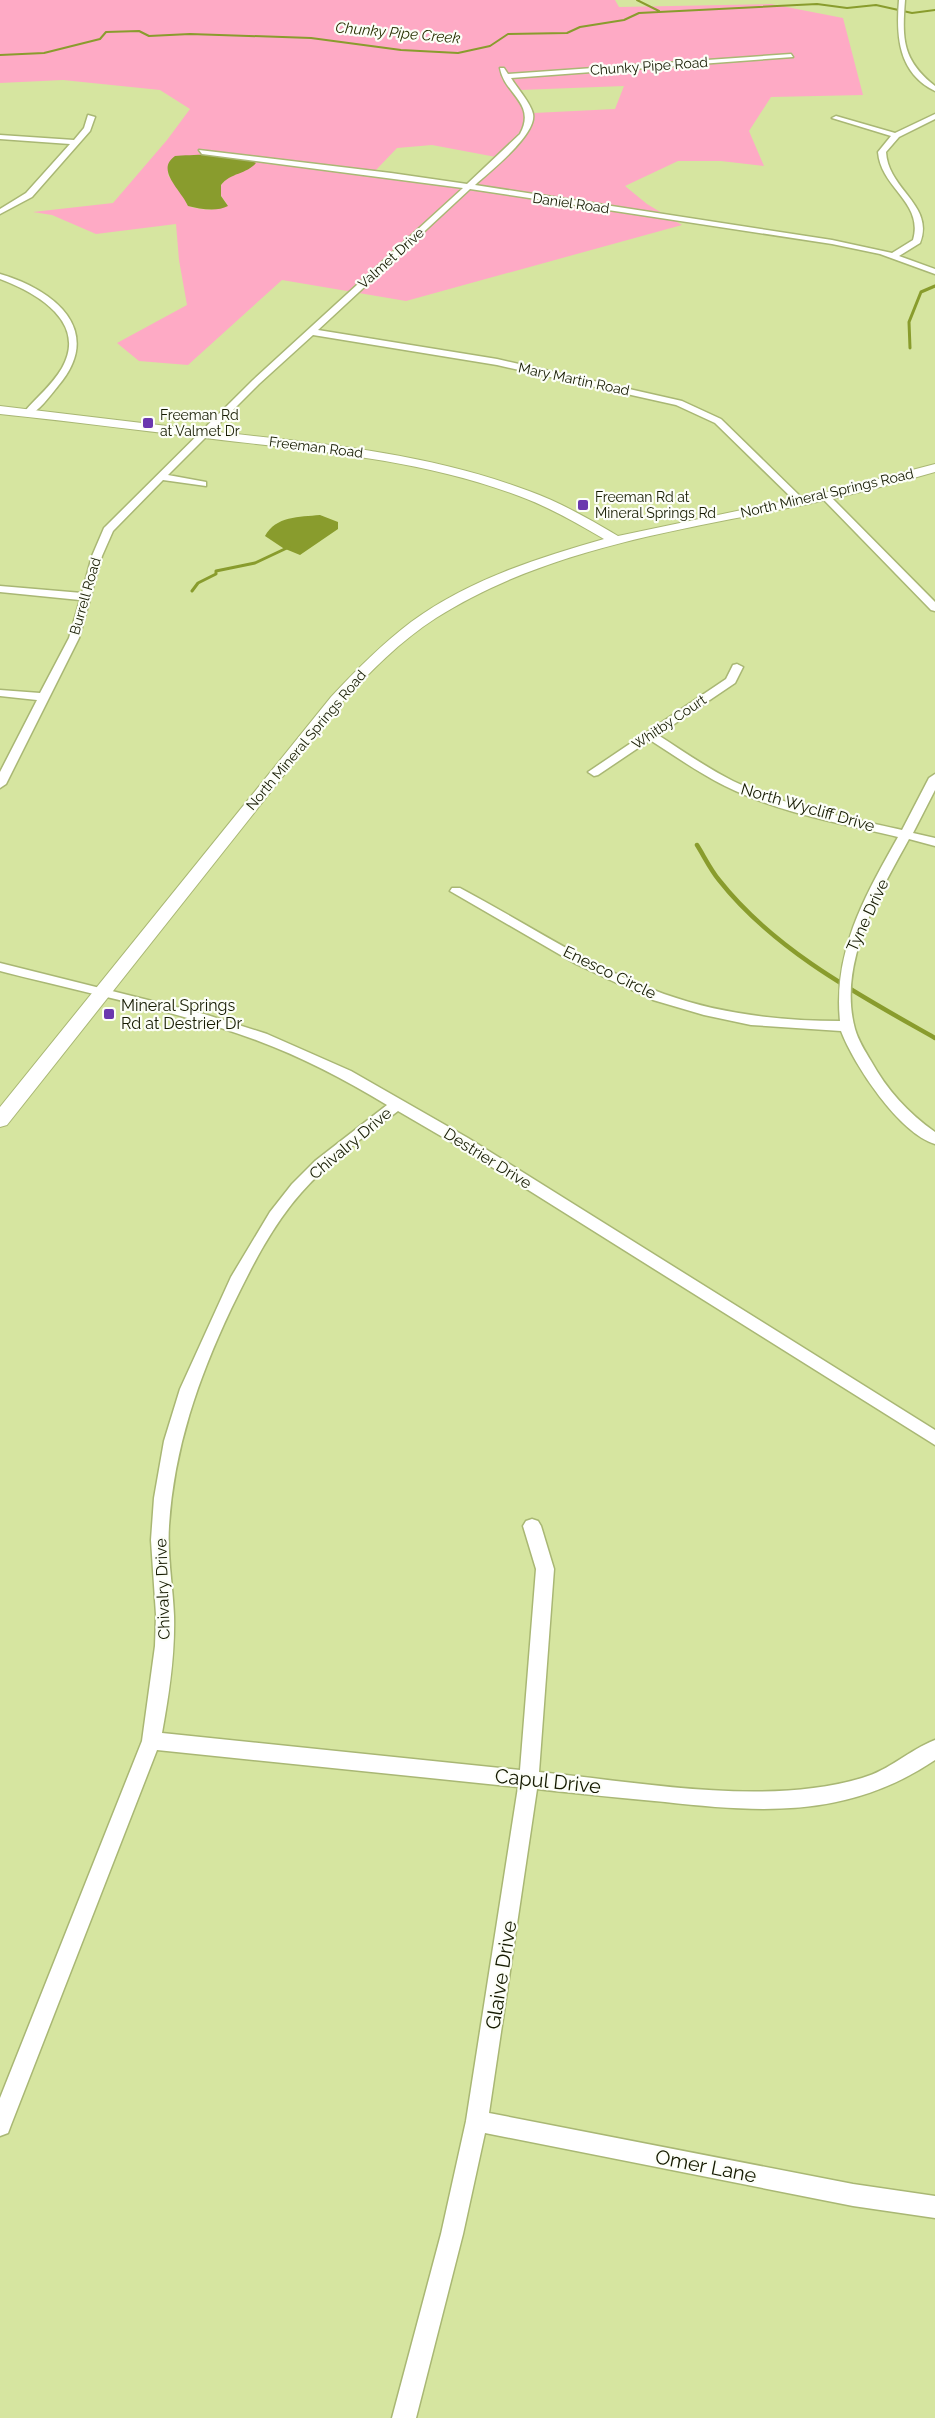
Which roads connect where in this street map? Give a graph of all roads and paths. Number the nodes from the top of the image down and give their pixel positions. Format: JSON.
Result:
{"nodes":[{"id":1,"x":902,"y":0,"type":"edge"},
{"id":2,"x":791,"y":56,"type":"dead end"},
{"id":3,"x":505,"y":73,"type":"joint"},
{"id":4,"x":935,"y":89,"type":"edge"},
{"id":5,"x":935,"y":116,"type":"edge"},
{"id":6,"x":91,"y":117,"type":"dead end"},
{"id":7,"x":836,"y":118,"type":"dead end"},
{"id":8,"x":896,"y":135,"type":"junction"},
{"id":9,"x":0,"y":138,"type":"edge"},
{"id":10,"x":76,"y":142,"type":"junction"},
{"id":11,"x":202,"y":152,"type":"dead end"},
{"id":12,"x":468,"y":188,"type":"junction"},
{"id":13,"x":913,"y":193,"type":"dead end"},
{"id":14,"x":0,"y":212,"type":"edge"},
{"id":15,"x":930,"y":221,"type":"dead end"},
{"id":16,"x":892,"y":256,"type":"junction"},
{"id":17,"x":935,"y":272,"type":"edge"},
{"id":18,"x":0,"y":276,"type":"edge"},
{"id":19,"x":312,"y":332,"type":"junction"},
{"id":20,"x":0,"y":410,"type":"edge"},
{"id":21,"x":28,"y":413,"type":"junction"},
{"id":22,"x":205,"y":434,"type":"junction"},
{"id":23,"x":935,"y":468,"type":"edge"},
{"id":24,"x":161,"y":477,"type":"junction"},
{"id":25,"x":203,"y":484,"type":"dead end"},
{"id":26,"x":825,"y":496,"type":"junction"},
{"id":27,"x":800,"y":501,"type":"junction"},
{"id":28,"x":616,"y":540,"type":"junction"},
{"id":29,"x":0,"y":589,"type":"edge"},
{"id":30,"x":87,"y":597,"type":"junction"},
{"id":31,"x":935,"y":608,"type":"edge"},
{"id":32,"x":737,"y":667,"type":"dead end"},
{"id":33,"x":0,"y":693,"type":"edge"},
{"id":34,"x":43,"y":696,"type":"junction"},
{"id":35,"x":651,"y":735,"type":"junction"},
{"id":36,"x":594,"y":772,"type":"dead end"},
{"id":37,"x":935,"y":778,"type":"edge"},
{"id":38,"x":0,"y":784,"type":"edge"},
{"id":39,"x":907,"y":835,"type":"junction"},
{"id":40,"x":935,"y":842,"type":"edge"},
{"id":41,"x":456,"y":891,"type":"dead end"},
{"id":42,"x":0,"y":967,"type":"edge"},
{"id":43,"x":101,"y":993,"type":"junction"},
{"id":44,"x":847,"y":1026,"type":"junction"},
{"id":45,"x":398,"y":1104,"type":"junction"},
{"id":46,"x":0,"y":1120,"type":"edge"},
{"id":47,"x":935,"y":1139,"type":"edge"},
{"id":48,"x":935,"y":1438,"type":"edge"},
{"id":49,"x":532,"y":1526,"type":"dead end"},
{"id":50,"x":151,"y":1741,"type":"junction"},
{"id":51,"x":935,"y":1749,"type":"edge"},
{"id":52,"x":529,"y":1780,"type":"junction"},
{"id":53,"x":477,"y":2121,"type":"junction"},
{"id":54,"x":0,"y":2125,"type":"edge"},
{"id":55,"x":935,"y":2207,"type":"edge"},
{"id":56,"x":404,"y":2418,"type":"edge"}],
"edges":[{"from":1,"to":4,"type":"street"},
{"from":2,"to":3,"type":"street","name":"Chunky Pipe Road"},
{"from":3,"to":12,"type":"street","name":"Valmet Drive"},
{"from":5,"to":8,"type":"street"},
{"from":6,"to":10,"type":"street"},
{"from":7,"to":8,"type":"street"},
{"from":8,"to":13,"type":"street"},
{"from":9,"to":10,"type":"street"},
{"from":10,"to":14,"type":"street"},
{"from":11,"to":12,"type":"street","name":"Daniel Road"},
{"from":12,"to":16,"type":"street","name":"Daniel Road"},
{"from":12,"to":19,"type":"street","name":"Valmet Drive"},
{"from":15,"to":16,"type":"street"},
{"from":16,"to":17,"type":"street","name":"Daniel Road"},
{"from":18,"to":21,"type":"street"},
{"from":19,"to":22,"type":"street","name":"Valmet Drive"},
{"from":19,"to":27,"type":"street","name":"Mary Martin Road"},
{"from":20,"to":21,"type":"street","name":"Freeman Road"},
{"from":21,"to":22,"type":"street","name":"Freeman Road"},
{"from":22,"to":24,"type":"street","name":"Burrell Road"},
{"from":22,"to":28,"type":"street","name":"Freeman Road"},
{"from":23,"to":26,"type":"street","name":"North Mineral Springs Road"},
{"from":24,"to":25,"type":"street"},
{"from":24,"to":30,"type":"street","name":"Burrell Road"},
{"from":26,"to":27,"type":"street","name":"North Mineral Springs Road"},
{"from":26,"to":31,"type":"street"},
{"from":27,"to":28,"type":"street","name":"North Mineral Springs Road"},
{"from":28,"to":43,"type":"street","name":"North Mineral Springs Road"},
{"from":29,"to":30,"type":"street"},
{"from":30,"to":34,"type":"street","name":"Burrell Road"},
{"from":32,"to":35,"type":"street","name":"Whitby Court"},
{"from":33,"to":34,"type":"street"},
{"from":34,"to":38,"type":"street","name":"Burrell Road"},
{"from":35,"to":36,"type":"street","name":"Whitby Court"},
{"from":35,"to":39,"type":"street","name":"North Wycliff Drive"},
{"from":37,"to":39,"type":"street","name":"Tyne Drive"},
{"from":39,"to":40,"type":"street","name":"North Wycliff Drive"},
{"from":39,"to":44,"type":"street","name":"Tyne Drive"},
{"from":41,"to":44,"type":"street","name":"Enesco Circle"},
{"from":42,"to":43,"type":"street","name":"Destrier Drive"},
{"from":43,"to":45,"type":"street","name":"Destrier Drive"},
{"from":43,"to":46,"type":"street","name":"North Mineral Springs Road"},
{"from":44,"to":47,"type":"street","name":"Tyne Drive"},
{"from":45,"to":48,"type":"street","name":"Destrier Drive"},
{"from":45,"to":50,"type":"street","name":"Chivalry Drive"},
{"from":49,"to":52,"type":"street","name":"Glaive Drive"},
{"from":50,"to":52,"type":"street","name":"Capul Drive"},
{"from":50,"to":54,"type":"street","name":"Chivalry Drive"},
{"from":51,"to":52,"type":"street","name":"Capul Drive"},
{"from":52,"to":53,"type":"street","name":"Glaive Drive"},
{"from":53,"to":55,"type":"street","name":"Omer Lane"},
{"from":53,"to":56,"type":"street","name":"Glaive Drive"}]}
